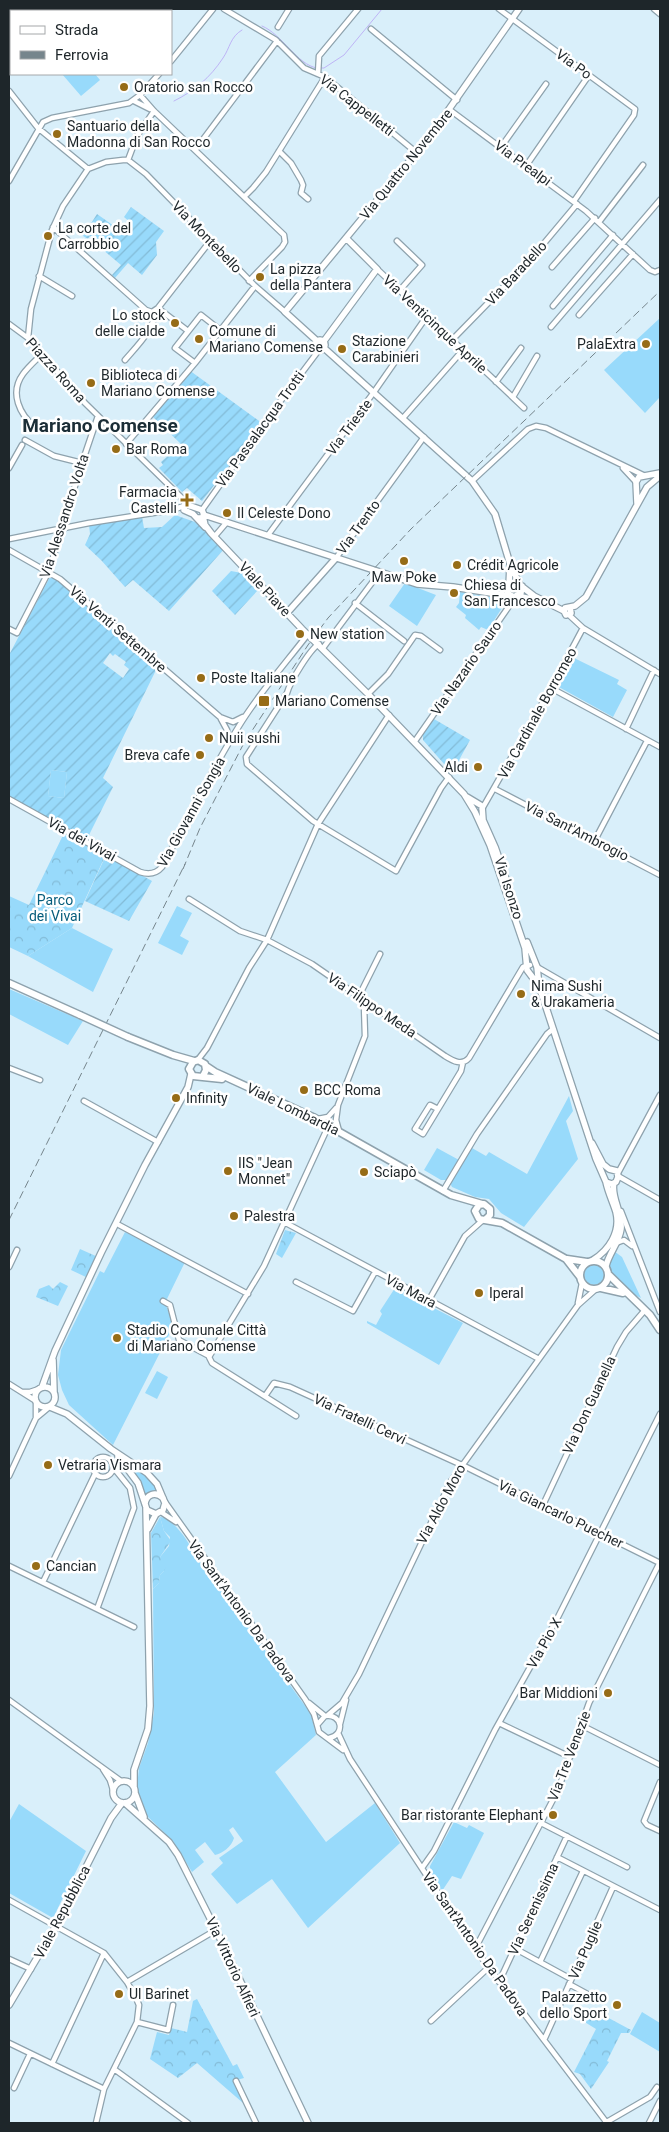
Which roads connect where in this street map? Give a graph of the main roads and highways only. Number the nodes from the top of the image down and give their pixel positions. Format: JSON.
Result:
{"nodes":[{"id":1,"x":9,"y":983,"type":"edge"},
{"id":2,"x":173,"y":1055,"type":"junction"},
{"id":3,"x":196,"y":1061,"type":"junction"},
{"id":4,"x":205,"y":1065,"type":"junction"},
{"id":5,"x":190,"y":1072,"type":"junction"},
{"id":6,"x":200,"y":1077,"type":"junction"},
{"id":7,"x":378,"y":1155,"type":"junction"},
{"id":8,"x":460,"y":1199,"type":"junction"},
{"id":9,"x":482,"y":1204,"type":"junction"},
{"id":10,"x":491,"y":1211,"type":"junction"},
{"id":11,"x":480,"y":1216,"type":"junction"},
{"id":12,"x":502,"y":1223,"type":"junction"},
{"id":13,"x":566,"y":1259,"type":"junction"},
{"id":14,"x":590,"y":1261,"type":"junction"},
{"id":15,"x":609,"y":1275,"type":"junction"},
{"id":16,"x":581,"y":1280,"type":"junction"},
{"id":17,"x":598,"y":1289,"type":"junction"},
{"id":18,"x":629,"y":1295,"type":"junction"},
{"id":19,"x":660,"y":1330,"type":"edge"}],
"edges":[{"from":1,"to":2,"type":"main road","bridge":true},
{"from":2,"to":3,"type":"main road"},
{"from":2,"to":5,"type":"main road"},
{"from":3,"to":4,"type":"main road"},
{"from":3,"to":5,"type":"main road"},
{"from":4,"to":6,"type":"main road"},
{"from":4,"to":7,"type":"main road","name":"Viale Lombardia"},
{"from":5,"to":6,"type":"main road"},
{"from":6,"to":7,"type":"main road","name":"Viale Lombardia"},
{"from":7,"to":8,"type":"main road","name":"Viale Lombardia"},
{"from":8,"to":9,"type":"main road"},
{"from":8,"to":11,"type":"main road"},
{"from":9,"to":10,"type":"main road"},
{"from":9,"to":11,"type":"main road"},
{"from":10,"to":11,"type":"main road"},
{"from":10,"to":12,"type":"main road"},
{"from":11,"to":12,"type":"main road"},
{"from":12,"to":13,"type":"main road"},
{"from":13,"to":14,"type":"main road"},
{"from":13,"to":16,"type":"main road"},
{"from":14,"to":15,"type":"main road"},
{"from":14,"to":16,"type":"main road"},
{"from":15,"to":17,"type":"main road"},
{"from":15,"to":18,"type":"main road"},
{"from":16,"to":17,"type":"main road"},
{"from":17,"to":18,"type":"main road"},
{"from":18,"to":19,"type":"main road"}]}
